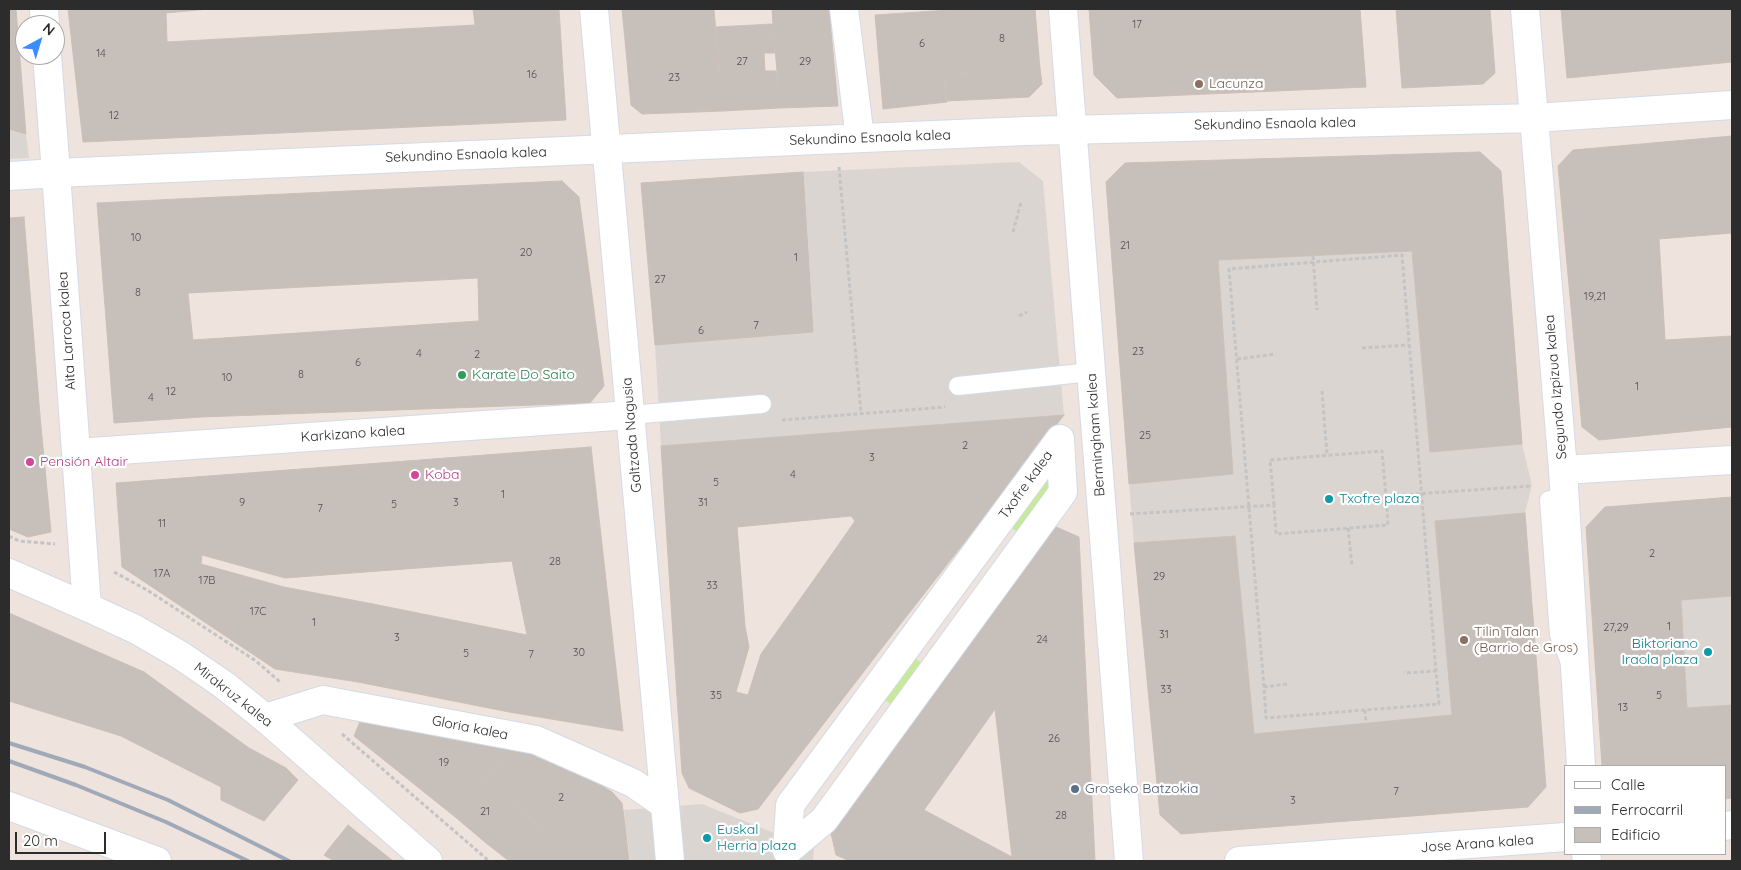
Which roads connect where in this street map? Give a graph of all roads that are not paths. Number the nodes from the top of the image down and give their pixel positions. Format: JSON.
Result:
{"nodes":[{"id":1,"x":594,"y":9,"type":"edge"},
{"id":2,"x":844,"y":9,"type":"edge"},
{"id":3,"x":1063,"y":9,"type":"edge"},
{"id":4,"x":1525,"y":9,"type":"edge"},
{"id":5,"x":48,"y":65,"type":"edge"},
{"id":6,"x":1732,"y":105,"type":"edge"},
{"id":7,"x":1535,"y":118,"type":"junction"},
{"id":8,"x":1072,"y":129,"type":"junction"},
{"id":9,"x":848,"y":139,"type":"junction"},
{"id":10,"x":606,"y":149,"type":"junction"},
{"id":11,"x":56,"y":173,"type":"junction"},
{"id":12,"x":9,"y":176,"type":"edge"},
{"id":13,"x":1091,"y":372,"type":"junction"},
{"id":14,"x":958,"y":386,"type":"dead end"},
{"id":15,"x":762,"y":404,"type":"dead end"},
{"id":16,"x":630,"y":415,"type":"junction"},
{"id":17,"x":76,"y":453,"type":"junction"},
{"id":18,"x":1732,"y":460,"type":"edge"},
{"id":19,"x":1563,"y":470,"type":"junction"},
{"id":20,"x":1549,"y":500,"type":"dead end"},
{"id":21,"x":9,"y":573,"type":"edge"},
{"id":22,"x":88,"y":606,"type":"junction"},
{"id":23,"x":1575,"y":674,"type":"junction"},
{"id":24,"x":265,"y":718,"type":"junction"},
{"id":25,"x":1581,"y":765,"type":"edge"},
{"id":26,"x":665,"y":805,"type":"junction"},
{"id":27,"x":9,"y":806,"type":"edge"},
{"id":28,"x":1564,"y":837,"type":"edge"},
{"id":29,"x":787,"y":851,"type":"joint"},
{"id":30,"x":157,"y":861,"type":"edge"},
{"id":31,"x":428,"y":861,"type":"edge"},
{"id":32,"x":670,"y":861,"type":"edge"},
{"id":33,"x":1129,"y":861,"type":"edge"},
{"id":34,"x":1239,"y":861,"type":"edge"}],
"edges":[{"from":1,"to":10,"type":"street","name":"Galtzada Nagusia"},
{"from":2,"to":9,"type":"street"},
{"from":3,"to":8,"type":"street","name":"Bermingham kalea"},
{"from":4,"to":7,"type":"street","name":"Segundo Izpizua kalea"},
{"from":5,"to":11,"type":"street","name":"Aita Larroca kalea"},
{"from":6,"to":7,"type":"street","name":"Sekundino Esnaola kalea"},
{"from":7,"to":8,"type":"street","name":"Sekundino Esnaola kalea"},
{"from":7,"to":19,"type":"street","name":"Segundo Izpizua kalea"},
{"from":8,"to":9,"type":"street","name":"Sekundino Esnaola kalea"},
{"from":8,"to":13,"type":"street","name":"Bermingham kalea"},
{"from":9,"to":10,"type":"street","name":"Sekundino Esnaola kalea"},
{"from":10,"to":11,"type":"street","name":"Sekundino Esnaola kalea"},
{"from":10,"to":16,"type":"street","name":"Galtzada Nagusia"},
{"from":11,"to":12,"type":"street","name":"Sekundino Esnaola kalea"},
{"from":11,"to":17,"type":"street","name":"Aita Larroca kalea"},
{"from":13,"to":14,"type":"lane"},
{"from":13,"to":33,"type":"street","name":"Bermingham kalea"},
{"from":15,"to":16,"type":"lane"},
{"from":16,"to":17,"type":"street","name":"Karkizano kalea"},
{"from":16,"to":26,"type":"street","name":"Galtzada Nagusia"},
{"from":17,"to":22,"type":"street","name":"Aita Larroca kalea"},
{"from":18,"to":19,"type":"street"},
{"from":19,"to":23,"type":"street","name":"Segundo Izpizua kalea"},
{"from":20,"to":23,"type":"lane"},
{"from":21,"to":22,"type":"street","name":"Mirakruz kalea"},
{"from":22,"to":24,"type":"street","name":"Mirakruz kalea"},
{"from":23,"to":25,"type":"street","name":"Segundo Izpizua kalea"},
{"from":24,"to":26,"type":"street","name":"Gloria kalea"},
{"from":24,"to":31,"type":"street","name":"Mirakruz kalea"},
{"from":26,"to":32,"type":"street","name":"Galtzada Nagusia"},
{"from":27,"to":30,"type":"street"},
{"from":28,"to":34,"type":"street","name":"Jose Arana kalea"},
{"from":29,"to":29,"type":"street","name":"Txofre kalea"}]}
